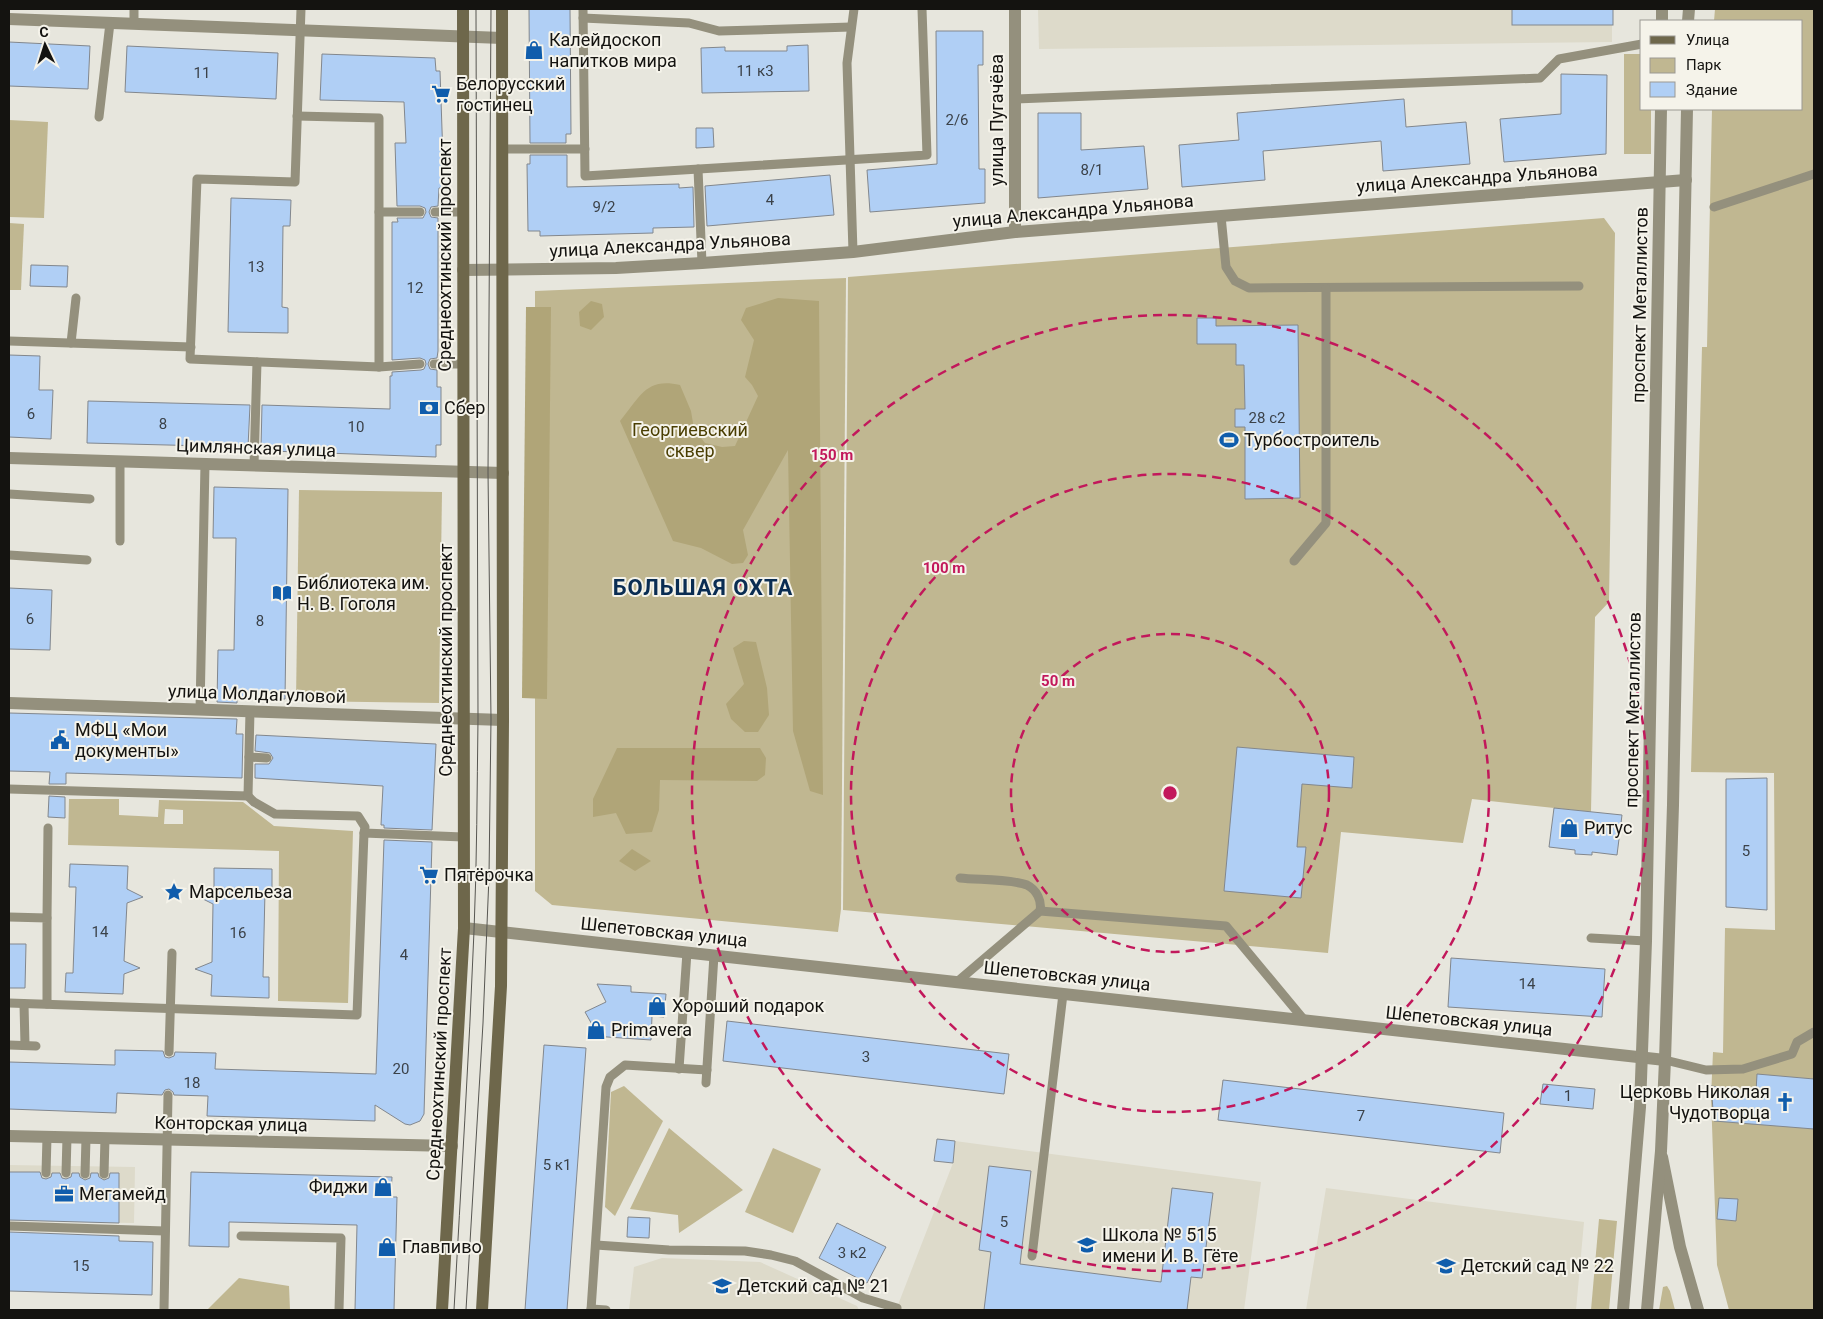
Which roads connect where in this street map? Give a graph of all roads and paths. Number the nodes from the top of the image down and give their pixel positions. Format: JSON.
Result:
{"nodes":[{"id":1,"x":134,"y":9,"type":"edge"},
{"id":2,"x":301,"y":9,"type":"edge"},
{"id":3,"x":463,"y":9,"type":"edge"},
{"id":4,"x":502,"y":9,"type":"edge"},
{"id":5,"x":854,"y":9,"type":"edge"},
{"id":6,"x":922,"y":9,"type":"edge"},
{"id":7,"x":1015,"y":9,"type":"edge"},
{"id":8,"x":583,"y":14,"type":"edge"},
{"id":9,"x":9,"y":19,"type":"edge"},
{"id":10,"x":110,"y":23,"type":"junction"},
{"id":11,"x":134,"y":24,"type":"junction"},
{"id":12,"x":851,"y":27,"type":"junction"},
{"id":13,"x":300,"y":31,"type":"junction"},
{"id":14,"x":463,"y":37,"type":"junction"},
{"id":15,"x":502,"y":38,"type":"junction"},
{"id":16,"x":1640,"y":44,"type":"edge"},
{"id":17,"x":1015,"y":99,"type":"junction"},
{"id":18,"x":1661,"y":110,"type":"edge"},
{"id":19,"x":1687,"y":110,"type":"edge"},
{"id":20,"x":297,"y":116,"type":"junction"},
{"id":21,"x":99,"y":117,"type":"dead end"},
{"id":22,"x":585,"y":149,"type":"junction"},
{"id":23,"x":502,"y":150,"type":"junction"},
{"id":24,"x":850,"y":160,"type":"junction"},
{"id":25,"x":698,"y":169,"type":"junction"},
{"id":26,"x":1814,"y":174,"type":"edge"},
{"id":27,"x":1686,"y":180,"type":"junction"},
{"id":28,"x":1660,"y":182,"type":"junction"},
{"id":29,"x":1714,"y":206,"type":"dead end"},
{"id":30,"x":379,"y":212,"type":"junction"},
{"id":31,"x":420,"y":212,"type":"dead end"},
{"id":32,"x":434,"y":212,"type":"dead end"},
{"id":33,"x":463,"y":212,"type":"junction"},
{"id":34,"x":1221,"y":216,"type":"junction"},
{"id":35,"x":1015,"y":232,"type":"junction"},
{"id":36,"x":854,"y":252,"type":"junction"},
{"id":37,"x":702,"y":263,"type":"junction"},
{"id":38,"x":463,"y":270,"type":"junction"},
{"id":39,"x":503,"y":270,"type":"junction"},
{"id":40,"x":1579,"y":286,"type":"dead end"},
{"id":41,"x":1326,"y":288,"type":"junction"},
{"id":42,"x":76,"y":298,"type":"dead end"},
{"id":43,"x":9,"y":341,"type":"edge"},
{"id":44,"x":70,"y":343,"type":"junction"},
{"id":45,"x":191,"y":347,"type":"junction"},
{"id":46,"x":257,"y":362,"type":"junction"},
{"id":47,"x":420,"y":364,"type":"dead end"},
{"id":48,"x":434,"y":364,"type":"dead end"},
{"id":49,"x":463,"y":364,"type":"junction"},
{"id":50,"x":379,"y":366,"type":"junction"},
{"id":51,"x":9,"y":458,"type":"edge"},
{"id":52,"x":120,"y":462,"type":"junction"},
{"id":53,"x":205,"y":464,"type":"junction"},
{"id":54,"x":254,"y":465,"type":"junction"},
{"id":55,"x":463,"y":472,"type":"junction"},
{"id":56,"x":503,"y":473,"type":"junction"},
{"id":57,"x":9,"y":494,"type":"edge"},
{"id":58,"x":90,"y":499,"type":"dead end"},
{"id":59,"x":120,"y":541,"type":"dead end"},
{"id":60,"x":9,"y":556,"type":"edge"},
{"id":61,"x":87,"y":560,"type":"dead end"},
{"id":62,"x":1294,"y":562,"type":"dead end"},
{"id":63,"x":9,"y":703,"type":"edge"},
{"id":64,"x":200,"y":710,"type":"junction"},
{"id":65,"x":250,"y":711,"type":"junction"},
{"id":66,"x":463,"y":718,"type":"junction"},
{"id":67,"x":503,"y":720,"type":"junction"},
{"id":68,"x":249,"y":758,"type":"junction"},
{"id":69,"x":267,"y":758,"type":"dead end"},
{"id":70,"x":9,"y":789,"type":"edge"},
{"id":71,"x":248,"y":796,"type":"junction"},
{"id":72,"x":48,"y":828,"type":"dead end"},
{"id":73,"x":364,"y":834,"type":"junction"},
{"id":74,"x":463,"y":837,"type":"junction"},
{"id":75,"x":960,"y":878,"type":"dead end"},
{"id":76,"x":1040,"y":911,"type":"junction"},
{"id":77,"x":9,"y":917,"type":"edge"},
{"id":78,"x":47,"y":918,"type":"junction"},
{"id":79,"x":464,"y":928,"type":"junction"},
{"id":80,"x":502,"y":932,"type":"junction"},
{"id":81,"x":1591,"y":938,"type":"dead end"},
{"id":82,"x":1646,"y":940,"type":"junction"},
{"id":83,"x":687,"y":952,"type":"junction"},
{"id":84,"x":172,"y":953,"type":"dead end"},
{"id":85,"x":714,"y":955,"type":"junction"},
{"id":86,"x":957,"y":982,"type":"junction"},
{"id":87,"x":1063,"y":994,"type":"junction"},
{"id":88,"x":9,"y":1003,"type":"edge"},
{"id":89,"x":24,"y":1004,"type":"junction"},
{"id":90,"x":47,"y":1004,"type":"junction"},
{"id":91,"x":170,"y":1008,"type":"junction"},
{"id":92,"x":1305,"y":1021,"type":"junction"},
{"id":93,"x":1814,"y":1032,"type":"edge"},
{"id":94,"x":9,"y":1045,"type":"edge"},
{"id":95,"x":25,"y":1045,"type":"junction"},
{"id":96,"x":36,"y":1046,"type":"dead end"},
{"id":97,"x":169,"y":1052,"type":"dead end"},
{"id":98,"x":1642,"y":1058,"type":"junction"},
{"id":99,"x":1665,"y":1060,"type":"junction"},
{"id":100,"x":679,"y":1069,"type":"junction"},
{"id":101,"x":707,"y":1070,"type":"junction"},
{"id":102,"x":706,"y":1083,"type":"dead end"},
{"id":103,"x":168,"y":1095,"type":"dead end"},
{"id":104,"x":9,"y":1136,"type":"edge"},
{"id":105,"x":47,"y":1137,"type":"junction"},
{"id":106,"x":67,"y":1138,"type":"junction"},
{"id":107,"x":86,"y":1138,"type":"junction"},
{"id":108,"x":105,"y":1138,"type":"junction"},
{"id":109,"x":166,"y":1140,"type":"junction"},
{"id":110,"x":452,"y":1146,"type":"junction"},
{"id":111,"x":1660,"y":1152,"type":"junction"},
{"id":112,"x":46,"y":1173,"type":"dead end"},
{"id":113,"x":66,"y":1173,"type":"dead end"},
{"id":114,"x":85,"y":1174,"type":"dead end"},
{"id":115,"x":104,"y":1174,"type":"dead end"},
{"id":116,"x":9,"y":1226,"type":"edge"},
{"id":117,"x":165,"y":1231,"type":"junction"},
{"id":118,"x":241,"y":1236,"type":"dead end"},
{"id":119,"x":596,"y":1245,"type":"junction"},
{"id":120,"x":1032,"y":1256,"type":"dead end"},
{"id":121,"x":897,"y":1308,"type":"dead end"},
{"id":122,"x":591,"y":1309,"type":"edge"},
{"id":123,"x":164,"y":1310,"type":"edge"},
{"id":124,"x":339,"y":1310,"type":"edge"},
{"id":125,"x":442,"y":1310,"type":"edge"},
{"id":126,"x":482,"y":1310,"type":"edge"},
{"id":127,"x":606,"y":1310,"type":"edge"},
{"id":128,"x":1623,"y":1310,"type":"edge"},
{"id":129,"x":1647,"y":1310,"type":"edge"},
{"id":130,"x":1698,"y":1310,"type":"edge"}],
"edges":[{"from":1,"to":11,"type":"lane"},
{"from":2,"to":13,"type":"lane"},
{"from":3,"to":14,"type":"main road","name":"Среднеохтинский проспект"},
{"from":4,"to":15,"type":"main road"},
{"from":5,"to":12,"type":"lane"},
{"from":6,"to":24,"type":"lane"},
{"from":7,"to":17,"type":"street","name":"улица Пугачёва"},
{"from":8,"to":12,"type":"lane"},
{"from":8,"to":22,"type":"lane"},
{"from":9,"to":10,"type":"street"},
{"from":10,"to":11,"type":"street"},
{"from":10,"to":21,"type":"lane"},
{"from":11,"to":13,"type":"street"},
{"from":12,"to":24,"type":"lane"},
{"from":13,"to":14,"type":"street"},
{"from":13,"to":20,"type":"lane"},
{"from":14,"to":15,"type":"street"},
{"from":14,"to":33,"type":"main road","name":"Среднеохтинский проспект"},
{"from":15,"to":23,"type":"main road"},
{"from":16,"to":17,"type":"lane"},
{"from":17,"to":35,"type":"street","name":"улица Пугачёва"},
{"from":18,"to":28,"type":"street","name":"проспект Металлистов"},
{"from":19,"to":27,"type":"street"},
{"from":20,"to":30,"type":"lane"},
{"from":20,"to":45,"type":"lane"},
{"from":22,"to":23,"type":"lane"},
{"from":22,"to":25,"type":"lane"},
{"from":23,"to":39,"type":"main road"},
{"from":24,"to":25,"type":"lane"},
{"from":24,"to":36,"type":"lane"},
{"from":25,"to":37,"type":"lane"},
{"from":26,"to":29,"type":"lane"},
{"from":27,"to":28,"type":"street","name":"улица Александра Ульянова"},
{"from":27,"to":99,"type":"street"},
{"from":28,"to":34,"type":"street","name":"улица Александра Ульянова"},
{"from":28,"to":82,"type":"street","name":"проспект Металлистов"},
{"from":30,"to":31,"type":"lane"},
{"from":30,"to":50,"type":"lane"},
{"from":32,"to":33,"type":"lane"},
{"from":33,"to":38,"type":"main road","name":"Среднеохтинский проспект"},
{"from":34,"to":35,"type":"street","name":"улица Александра Ульянова"},
{"from":34,"to":41,"type":"lane"},
{"from":35,"to":36,"type":"street","name":"улица Александра Ульянова"},
{"from":36,"to":37,"type":"street","name":"улица Александра Ульянова"},
{"from":37,"to":39,"type":"street","name":"улица Александра Ульянова"},
{"from":38,"to":39,"type":"street","name":"улица Александра Ульянова"},
{"from":38,"to":49,"type":"main road","name":"Среднеохтинский проспект"},
{"from":39,"to":56,"type":"main road"},
{"from":40,"to":41,"type":"lane"},
{"from":41,"to":62,"type":"lane"},
{"from":42,"to":44,"type":"lane"},
{"from":43,"to":44,"type":"lane"},
{"from":44,"to":45,"type":"lane"},
{"from":45,"to":46,"type":"lane"},
{"from":46,"to":50,"type":"lane"},
{"from":46,"to":54,"type":"lane"},
{"from":47,"to":50,"type":"lane"},
{"from":48,"to":49,"type":"lane"},
{"from":49,"to":55,"type":"main road","name":"Среднеохтинский проспект"},
{"from":51,"to":52,"type":"street","name":"Цимлянская улица"},
{"from":52,"to":53,"type":"street","name":"Цимлянская улица"},
{"from":52,"to":59,"type":"lane"},
{"from":53,"to":54,"type":"street","name":"Цимлянская улица"},
{"from":53,"to":64,"type":"lane"},
{"from":54,"to":55,"type":"street","name":"Цимлянская улица"},
{"from":55,"to":56,"type":"street","name":"Цимлянская улица"},
{"from":55,"to":66,"type":"main road","name":"Среднеохтинский проспект"},
{"from":56,"to":67,"type":"main road"},
{"from":57,"to":58,"type":"lane"},
{"from":60,"to":61,"type":"lane"},
{"from":63,"to":64,"type":"street","name":"улица Молдагуловой"},
{"from":64,"to":65,"type":"street","name":"улица Молдагуловой"},
{"from":65,"to":66,"type":"street","name":"улица Молдагуловой"},
{"from":65,"to":68,"type":"lane"},
{"from":66,"to":67,"type":"street","name":"улица Молдагуловой"},
{"from":66,"to":74,"type":"main road","name":"Среднеохтинский проспект"},
{"from":67,"to":80,"type":"main road"},
{"from":68,"to":69,"type":"lane"},
{"from":68,"to":71,"type":"lane"},
{"from":70,"to":71,"type":"lane"},
{"from":71,"to":73,"type":"lane"},
{"from":72,"to":78,"type":"lane"},
{"from":73,"to":74,"type":"lane"},
{"from":73,"to":91,"type":"lane"},
{"from":74,"to":79,"type":"main road","name":"Среднеохтинский проспект"},
{"from":75,"to":76,"type":"lane"},
{"from":76,"to":86,"type":"lane"},
{"from":76,"to":92,"type":"lane"},
{"from":77,"to":78,"type":"lane"},
{"from":78,"to":90,"type":"lane"},
{"from":79,"to":80,"type":"street","name":"Шепетовская улица"},
{"from":79,"to":110,"type":"main road","name":"Среднеохтинский проспект"},
{"from":80,"to":83,"type":"street","name":"Шепетовская улица"},
{"from":80,"to":126,"type":"main road"},
{"from":81,"to":82,"type":"lane"},
{"from":82,"to":98,"type":"street","name":"проспект Металлистов"},
{"from":83,"to":85,"type":"street","name":"Шепетовская улица"},
{"from":83,"to":100,"type":"lane"},
{"from":84,"to":91,"type":"lane"},
{"from":85,"to":86,"type":"street","name":"Шепетовская улица"},
{"from":85,"to":101,"type":"lane"},
{"from":86,"to":87,"type":"street","name":"Шепетовская улица"},
{"from":87,"to":92,"type":"street","name":"Шепетовская улица"},
{"from":87,"to":120,"type":"lane"},
{"from":88,"to":89,"type":"lane"},
{"from":89,"to":90,"type":"lane"},
{"from":89,"to":95,"type":"lane"},
{"from":90,"to":91,"type":"lane"},
{"from":91,"to":97,"type":"lane"},
{"from":92,"to":98,"type":"street","name":"Шепетовская улица"},
{"from":93,"to":99,"type":"lane"},
{"from":94,"to":95,"type":"lane"},
{"from":95,"to":96,"type":"lane"},
{"from":98,"to":99,"type":"street","name":"Шепетовская улица"},
{"from":98,"to":128,"type":"street","name":"проспект Металлистов"},
{"from":99,"to":111,"type":"street"},
{"from":100,"to":101,"type":"lane"},
{"from":100,"to":119,"type":"lane"},
{"from":101,"to":102,"type":"lane"},
{"from":103,"to":109,"type":"lane"},
{"from":104,"to":105,"type":"street","name":"Конторская улица"},
{"from":105,"to":106,"type":"street","name":"Конторская улица"},
{"from":105,"to":112,"type":"lane"},
{"from":106,"to":107,"type":"street","name":"Конторская улица"},
{"from":106,"to":113,"type":"lane"},
{"from":107,"to":108,"type":"street","name":"Конторская улица"},
{"from":107,"to":114,"type":"lane"},
{"from":108,"to":109,"type":"street","name":"Конторская улица"},
{"from":108,"to":115,"type":"lane"},
{"from":109,"to":110,"type":"street","name":"Конторская улица"},
{"from":109,"to":117,"type":"lane"},
{"from":110,"to":125,"type":"main road","name":"Среднеохтинский проспект"},
{"from":111,"to":129,"type":"street"},
{"from":111,"to":130,"type":"street"},
{"from":116,"to":117,"type":"lane"},
{"from":117,"to":123,"type":"lane"},
{"from":118,"to":124,"type":"lane"},
{"from":119,"to":121,"type":"lane"},
{"from":119,"to":122,"type":"lane"},
{"from":122,"to":127,"type":"lane"}]}
